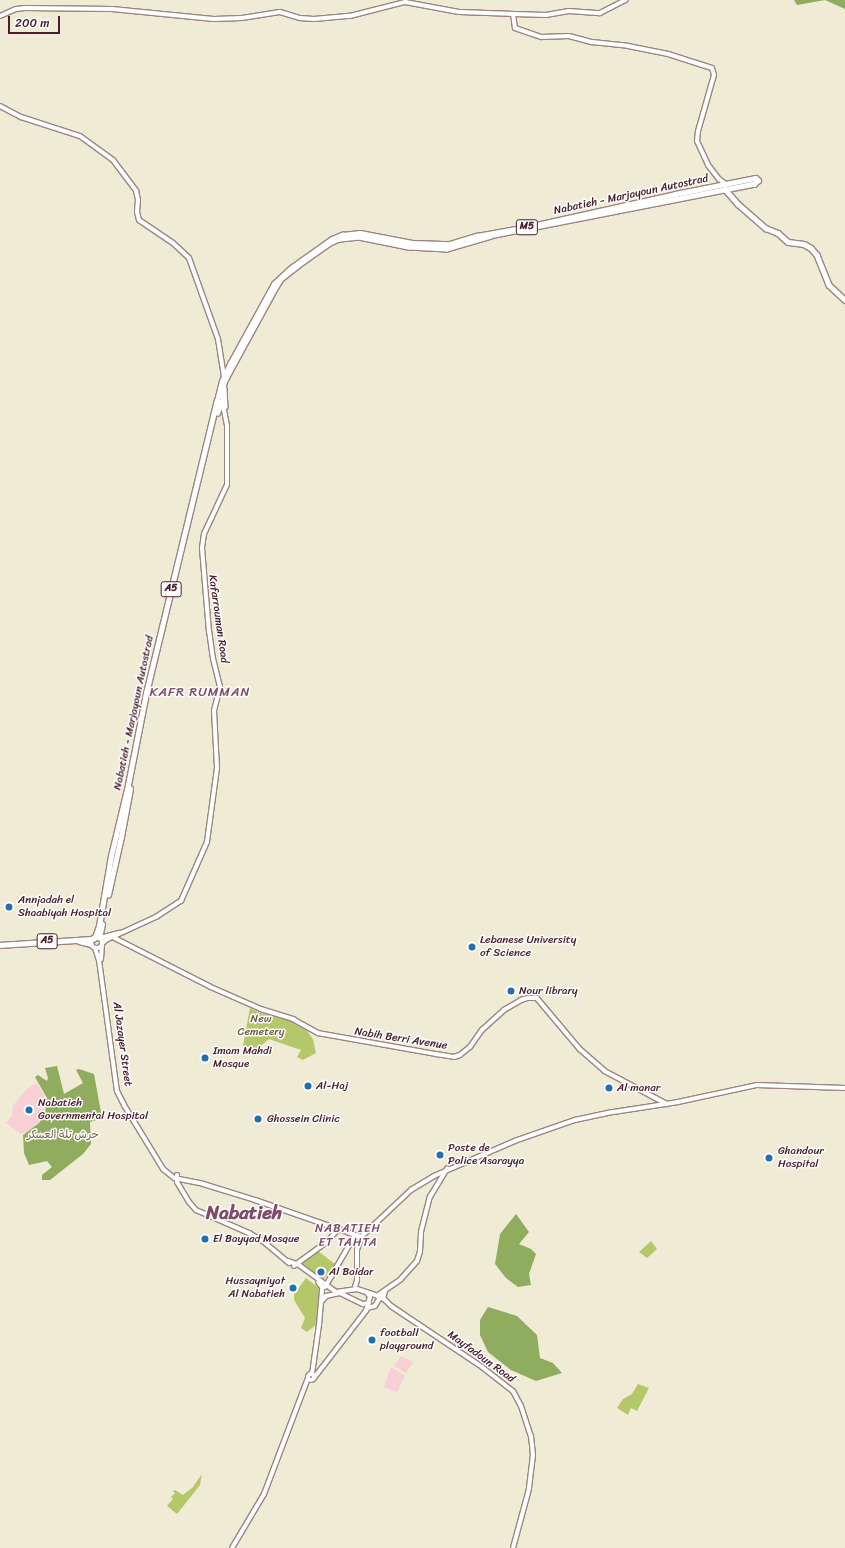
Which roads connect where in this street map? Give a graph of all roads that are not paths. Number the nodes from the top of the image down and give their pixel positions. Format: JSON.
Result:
{"nodes":[{"id":1,"x":626,"y":0,"type":"edge"},
{"id":2,"x":513,"y":14,"type":"junction"},
{"id":3,"x":0,"y":16,"type":"edge"},
{"id":4,"x":0,"y":106,"type":"edge"},
{"id":5,"x":719,"y":179,"type":"junction"},
{"id":6,"x":720,"y":186,"type":"junction"},
{"id":7,"x":726,"y":187,"type":"junction"},
{"id":8,"x":731,"y":188,"type":"junction"},
{"id":9,"x":695,"y":192,"type":"junction"},
{"id":10,"x":732,"y":196,"type":"junction"},
{"id":11,"x":304,"y":260,"type":"junction"},
{"id":12,"x":845,"y":300,"type":"edge"},
{"id":13,"x":224,"y":376,"type":"junction"},
{"id":14,"x":224,"y":384,"type":"junction"},
{"id":15,"x":220,"y":400,"type":"junction"},
{"id":16,"x":226,"y":412,"type":"junction"},
{"id":17,"x":129,"y":786,"type":"junction"},
{"id":18,"x":115,"y":836,"type":"junction"},
{"id":19,"x":121,"y":837,"type":"junction"},
{"id":20,"x":114,"y":844,"type":"junction"},
{"id":21,"x":120,"y":845,"type":"junction"},
{"id":22,"x":131,"y":929,"type":"junction"},
{"id":23,"x":121,"y":934,"type":"junction"},
{"id":24,"x":114,"y":936,"type":"junction"},
{"id":25,"x":121,"y":940,"type":"junction"},
{"id":26,"x":95,"y":941,"type":"junction"},
{"id":27,"x":102,"y":945,"type":"junction"},
{"id":28,"x":0,"y":946,"type":"edge"},
{"id":29,"x":130,"y":946,"type":"junction"},
{"id":30,"x":845,"y":1088,"type":"edge"},
{"id":31,"x":667,"y":1103,"type":"junction"},
{"id":32,"x":447,"y":1169,"type":"junction"},
{"id":33,"x":176,"y":1177,"type":"junction"},
{"id":34,"x":339,"y":1228,"type":"junction"},
{"id":35,"x":355,"y":1234,"type":"junction"},
{"id":36,"x":361,"y":1237,"type":"junction"},
{"id":37,"x":295,"y":1265,"type":"junction"},
{"id":38,"x":328,"y":1286,"type":"junction"},
{"id":39,"x":350,"y":1289,"type":"junction"},
{"id":40,"x":362,"y":1290,"type":"junction"},
{"id":41,"x":385,"y":1291,"type":"joint"},
{"id":42,"x":321,"y":1293,"type":"junction"},
{"id":43,"x":328,"y":1295,"type":"junction"},
{"id":44,"x":350,"y":1297,"type":"junction"},
{"id":45,"x":370,"y":1297,"type":"junction"},
{"id":46,"x":381,"y":1299,"type":"junction"},
{"id":47,"x":320,"y":1304,"type":"junction"},
{"id":48,"x":368,"y":1307,"type":"junction"},
{"id":49,"x":312,"y":1377,"type":"junction"},
{"id":50,"x":232,"y":1548,"type":"edge"},
{"id":51,"x":513,"y":1548,"type":"edge"}],
"edges":[{"from":1,"to":2,"type":"main road"},
{"from":2,"to":3,"type":"main road"},
{"from":2,"to":5,"type":"main road"},
{"from":4,"to":13,"type":"main road"},
{"from":5,"to":6,"type":"main road"},
{"from":5,"to":7,"type":"main road"},
{"from":6,"to":7,"type":"highway","name":"Nabatieh - Marjayoun Autostrad","number":"M5"},
{"from":6,"to":9,"type":"highway","name":"Nabatieh - Marjayoun Autostrad","number":"M5"},
{"from":7,"to":8,"type":"highway","name":"Nabatieh - Marjayoun Autostrad","number":"M5"},
{"from":7,"to":8,"type":"highway","name":"Nabatieh - Marjayoun Autostrad","number":"M5"},
{"from":7,"to":9,"type":"highway","name":"Nabatieh - Marjayoun Autostrad","number":"M5"},
{"from":7,"to":10,"type":"highway"},
{"from":8,"to":10,"type":"highway"},
{"from":9,"to":11,"type":"highway","name":"Nabatieh - Marjayoun Autostrad","number":"M5"},
{"from":10,"to":12,"type":"highway"},
{"from":11,"to":13,"type":"highway","name":"Nabatieh - Marjayoun Autostrad","number":"A5"},
{"from":11,"to":14,"type":"highway","name":"Nabatieh - Marjayoun Autostrad","number":"A5"},
{"from":13,"to":14,"type":"main road"},
{"from":13,"to":15,"type":"highway","name":"Nabatieh - Marjayoun Autostrad","number":"A5"},
{"from":14,"to":15,"type":"highway","name":"Nabatieh - Marjayoun Autostrad","number":"A5"},
{"from":14,"to":16,"type":"main road"},
{"from":15,"to":16,"type":"main road","name":"Kafarrouman Road"},
{"from":15,"to":17,"type":"highway","name":"Nabatieh - Marjayoun Autostrad","number":"A5"},
{"from":16,"to":22,"type":"main road","name":"Kafarrouman Road"},
{"from":17,"to":18,"type":"highway","name":"Nabatieh - Marjayoun Autostrad","number":"A5"},
{"from":17,"to":19,"type":"highway","name":"Nabatieh - Marjayoun Autostrad","number":"A5"},
{"from":18,"to":19,"type":"highway"},
{"from":18,"to":20,"type":"highway","name":"Nabatieh - Marjayoun Autostrad","number":"A5"},
{"from":19,"to":21,"type":"highway","name":"Nabatieh - Marjayoun Autostrad","number":"A5"},
{"from":20,"to":21,"type":"highway"},
{"from":20,"to":26,"type":"highway","name":"Nabatieh - Marjayoun Autostrad","number":"A5"},
{"from":21,"to":26,"type":"highway","name":"Nabatieh - Marjayoun Autostrad","number":"A5"},
{"from":22,"to":23,"type":"main road"},
{"from":22,"to":24,"type":"main road"},
{"from":23,"to":24,"type":"main road"},
{"from":23,"to":25,"type":"main road"},
{"from":24,"to":25,"type":"main road"},
{"from":24,"to":26,"type":"main road"},
{"from":24,"to":27,"type":"main road"},
{"from":24,"to":29,"type":"main road"},
{"from":25,"to":29,"type":"main road"},
{"from":26,"to":27,"type":"highway"},
{"from":26,"to":27,"type":"highway","number":"A5"},
{"from":26,"to":28,"type":"highway","number":"A5"},
{"from":26,"to":33,"type":"main road","name":"Al Jazayer Street"},
{"from":27,"to":33,"type":"main road","name":"Al Jazayer Street"},
{"from":29,"to":31,"type":"main road","name":"Nabih Berri Avenue"},
{"from":30,"to":31,"type":"main road"},
{"from":31,"to":32,"type":"main road"},
{"from":32,"to":36,"type":"main road"},
{"from":32,"to":41,"type":"main road"},
{"from":33,"to":34,"type":"main road"},
{"from":33,"to":37,"type":"main road"},
{"from":34,"to":35,"type":"main road"},
{"from":34,"to":37,"type":"main road"},
{"from":35,"to":36,"type":"main road"},
{"from":35,"to":38,"type":"main road"},
{"from":36,"to":39,"type":"main road"},
{"from":37,"to":38,"type":"main road"},
{"from":37,"to":42,"type":"main road"},
{"from":38,"to":39,"type":"main road"},
{"from":38,"to":42,"type":"main road"},
{"from":38,"to":43,"type":"main road"},
{"from":39,"to":40,"type":"main road","name":"Mayfadoun Road"},
{"from":39,"to":43,"type":"main road"},
{"from":39,"to":44,"type":"main road"},
{"from":39,"to":44,"type":"main road"},
{"from":40,"to":45,"type":"main road"},
{"from":40,"to":46,"type":"main road","name":"Mayfadoun Road"},
{"from":41,"to":46,"type":"main road"},
{"from":42,"to":43,"type":"main road"},
{"from":42,"to":47,"type":"main road"},
{"from":43,"to":47,"type":"main road"},
{"from":44,"to":48,"type":"main road"},
{"from":45,"to":46,"type":"main road"},
{"from":45,"to":48,"type":"main road"},
{"from":46,"to":48,"type":"main road"},
{"from":46,"to":51,"type":"main road","name":"Mayfadoun Road"},
{"from":47,"to":49,"type":"main road"},
{"from":48,"to":49,"type":"main road"},
{"from":49,"to":50,"type":"main road"}]}
